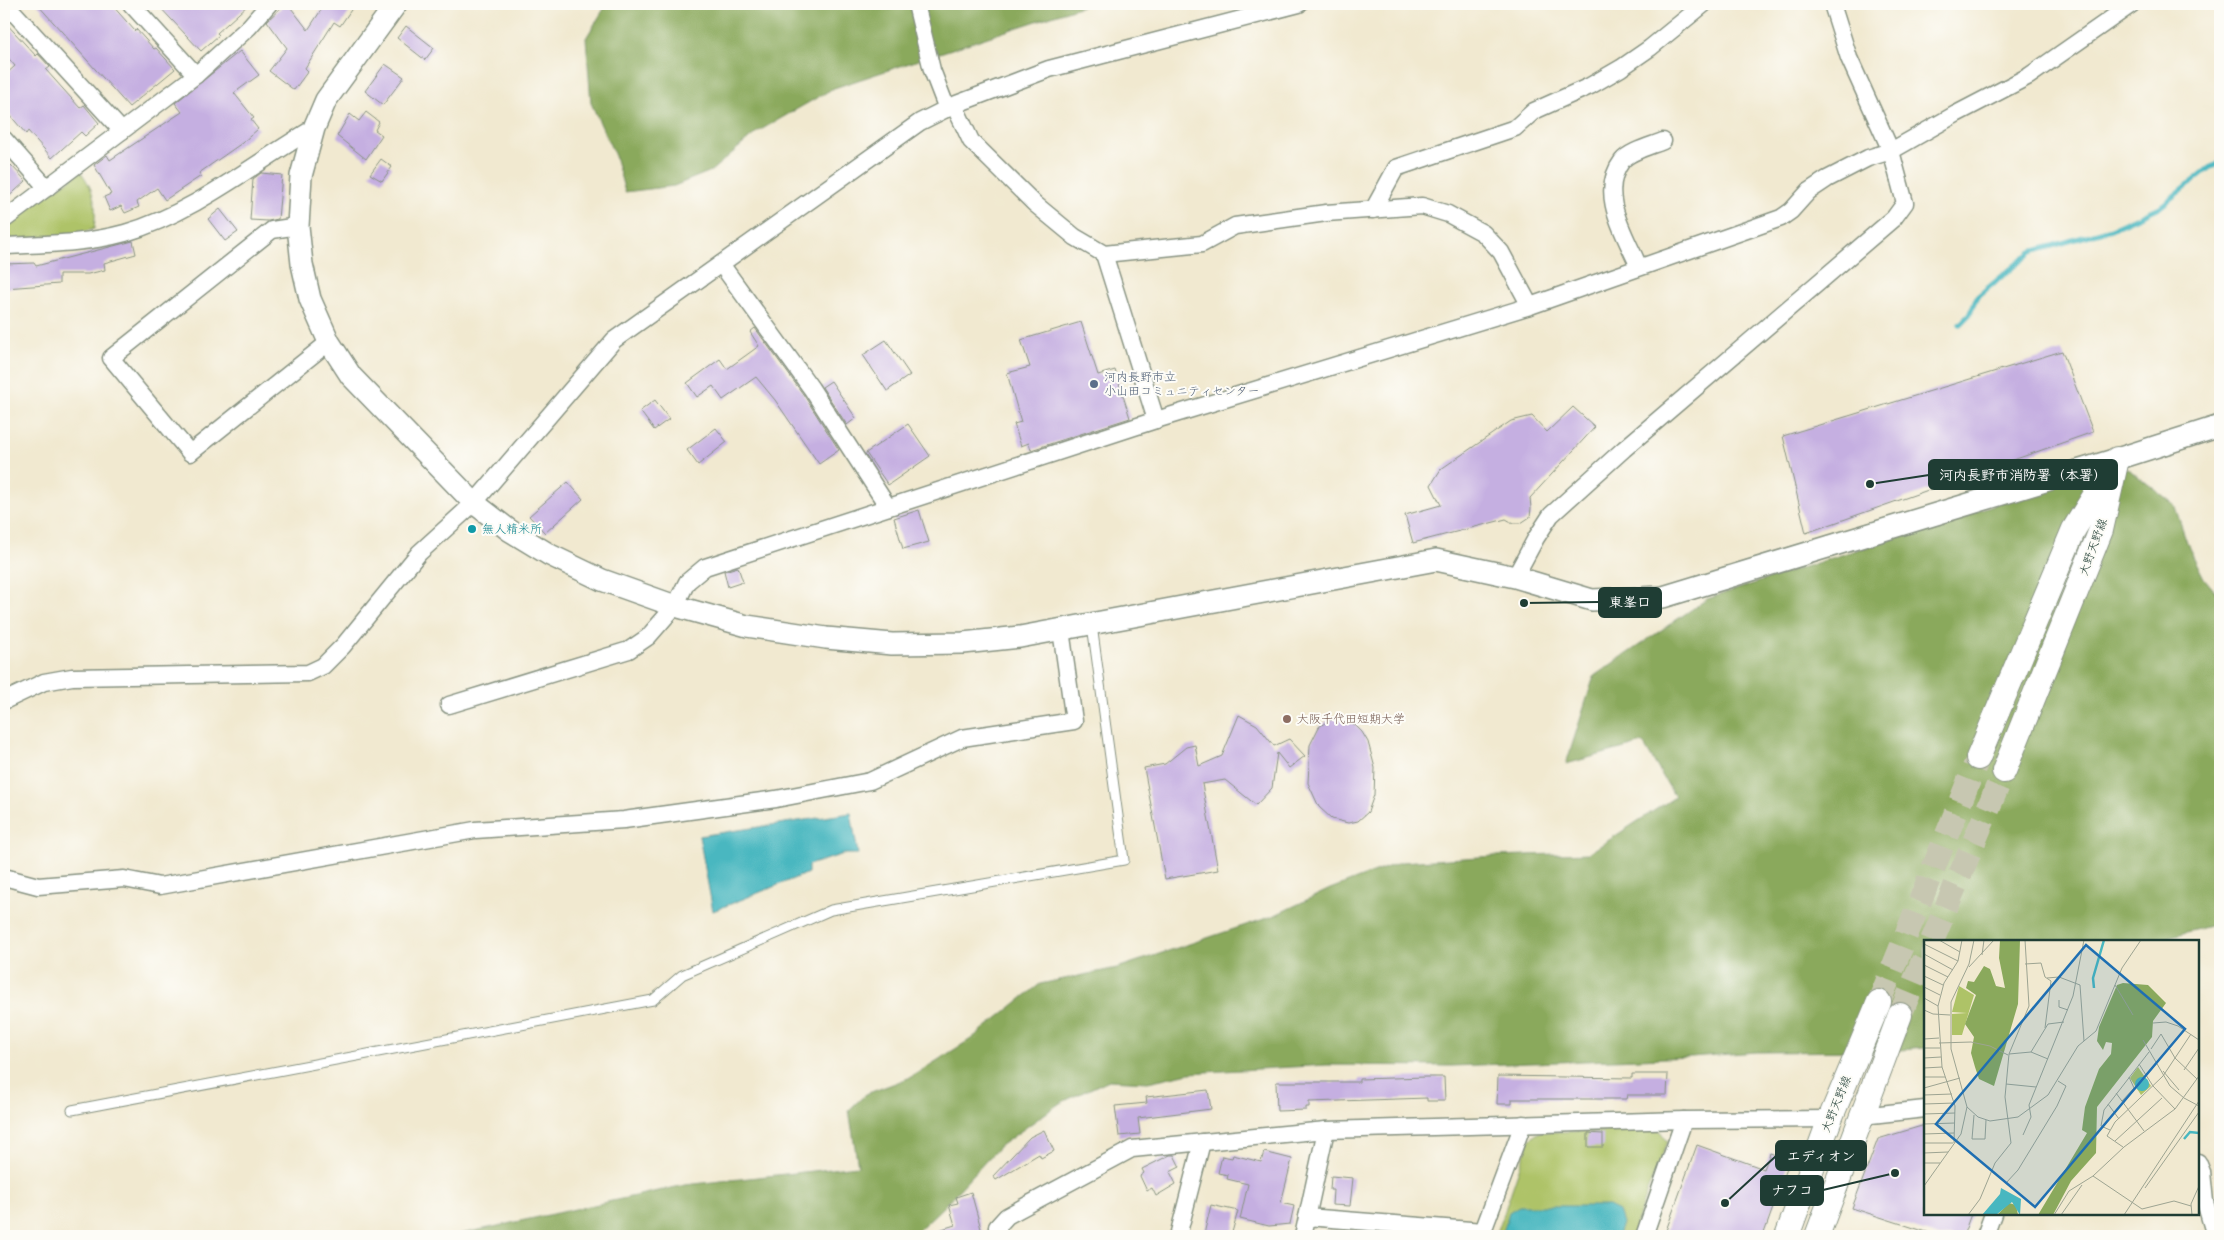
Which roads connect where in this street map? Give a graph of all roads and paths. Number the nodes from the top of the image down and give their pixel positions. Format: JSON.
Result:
{"nodes":[{"id":1,"x":6,"y":4,"type":"edge"},
{"id":2,"x":131,"y":4,"type":"edge"},
{"id":3,"x":396,"y":4,"type":"edge"},
{"id":4,"x":916,"y":4,"type":"edge"},
{"id":5,"x":1299,"y":4,"type":"edge"},
{"id":6,"x":1704,"y":4,"type":"edge"},
{"id":7,"x":1832,"y":4,"type":"edge"},
{"id":8,"x":2132,"y":4,"type":"edge"},
{"id":9,"x":264,"y":6,"type":"edge"},
{"id":10,"x":196,"y":75,"type":"junction"},
{"id":11,"x":950,"y":107,"type":"junction"},
{"id":12,"x":314,"y":128,"type":"junction"},
{"id":13,"x":122,"y":131,"type":"junction"},
{"id":14,"x":4,"y":139,"type":"edge"},
{"id":15,"x":1663,"y":141,"type":"dead end"},
{"id":16,"x":1891,"y":151,"type":"junction"},
{"id":17,"x":47,"y":188,"type":"junction"},
{"id":18,"x":1373,"y":210,"type":"junction"},
{"id":19,"x":4,"y":220,"type":"edge"},
{"id":20,"x":298,"y":226,"type":"junction"},
{"id":21,"x":4,"y":246,"type":"edge"},
{"id":22,"x":1104,"y":254,"type":"junction"},
{"id":23,"x":721,"y":264,"type":"junction"},
{"id":24,"x":1639,"y":267,"type":"junction"},
{"id":25,"x":1530,"y":306,"type":"junction"},
{"id":26,"x":329,"y":342,"type":"junction"},
{"id":27,"x":1156,"y":420,"type":"junction"},
{"id":28,"x":2220,"y":426,"type":"edge"},
{"id":29,"x":2118,"y":459,"type":"junction"},
{"id":30,"x":474,"y":503,"type":"junction"},
{"id":31,"x":888,"y":507,"type":"junction"},
{"id":32,"x":1515,"y":577,"type":"junction"},
{"id":33,"x":675,"y":606,"type":"junction"},
{"id":34,"x":1092,"y":625,"type":"junction"},
{"id":35,"x":1061,"y":630,"type":"junction"},
{"id":36,"x":4,"y":700,"type":"edge"},
{"id":37,"x":449,"y":705,"type":"dead end"},
{"id":38,"x":1978,"y":758,"type":"tunnel mouth"},
{"id":39,"x":2004,"y":771,"type":"tunnel mouth"},
{"id":40,"x":4,"y":877,"type":"edge"},
{"id":41,"x":1879,"y":1002,"type":"tunnel mouth"},
{"id":42,"x":1900,"y":1015,"type":"tunnel mouth"},
{"id":43,"x":1924,"y":1109,"type":"edge"},
{"id":44,"x":72,"y":1110,"type":"dead end"},
{"id":45,"x":1862,"y":1116,"type":"junction"},
{"id":46,"x":1830,"y":1119,"type":"junction"},
{"id":47,"x":1684,"y":1120,"type":"junction"},
{"id":48,"x":1523,"y":1124,"type":"junction"},
{"id":49,"x":1326,"y":1130,"type":"junction"},
{"id":50,"x":1202,"y":1142,"type":"junction"},
{"id":51,"x":2199,"y":1164,"type":"edge"},
{"id":52,"x":1992,"y":1215,"type":"edge"},
{"id":53,"x":1307,"y":1217,"type":"junction"},
{"id":54,"x":1000,"y":1236,"type":"edge"},
{"id":55,"x":1178,"y":1236,"type":"edge"},
{"id":56,"x":1303,"y":1236,"type":"edge"},
{"id":57,"x":1644,"y":1236,"type":"edge"},
{"id":58,"x":1787,"y":1236,"type":"edge"},
{"id":59,"x":1817,"y":1236,"type":"edge"},
{"id":60,"x":1985,"y":1236,"type":"edge"},
{"id":61,"x":2215,"y":1236,"type":"edge"}],
"edges":[{"from":1,"to":13,"type":"street"},
{"from":2,"to":10,"type":"street"},
{"from":3,"to":12,"type":"street"},
{"from":4,"to":11,"type":"street"},
{"from":5,"to":11,"type":"street"},
{"from":6,"to":18,"type":"street"},
{"from":7,"to":16,"type":"street"},
{"from":8,"to":16,"type":"street"},
{"from":9,"to":10,"type":"street"},
{"from":10,"to":13,"type":"street"},
{"from":11,"to":22,"type":"street"},
{"from":11,"to":23,"type":"street"},
{"from":12,"to":20,"type":"street"},
{"from":12,"to":21,"type":"street"},
{"from":13,"to":17,"type":"street"},
{"from":14,"to":17,"type":"street"},
{"from":15,"to":24,"type":"street"},
{"from":16,"to":24,"type":"street"},
{"from":16,"to":32,"type":"street"},
{"from":17,"to":19,"type":"street"},
{"from":18,"to":22,"type":"street"},
{"from":18,"to":25,"type":"street"},
{"from":20,"to":26,"type":"street"},
{"from":20,"to":26,"type":"street"},
{"from":22,"to":27,"type":"street"},
{"from":23,"to":30,"type":"street"},
{"from":23,"to":31,"type":"street"},
{"from":24,"to":25,"type":"street"},
{"from":25,"to":27,"type":"street"},
{"from":26,"to":30,"type":"street"},
{"from":27,"to":31,"type":"street"},
{"from":28,"to":29,"type":"street"},
{"from":29,"to":32,"type":"street"},
{"from":29,"to":38,"type":"main road","name":"大野天野線"},
{"from":29,"to":39,"type":"main road","name":"大野天野線"},
{"from":30,"to":33,"type":"street"},
{"from":30,"to":36,"type":"street"},
{"from":31,"to":33,"type":"street"},
{"from":32,"to":34,"type":"street"},
{"from":33,"to":35,"type":"street"},
{"from":33,"to":37,"type":"street"},
{"from":34,"to":35,"type":"street"},
{"from":34,"to":44,"type":"lane"},
{"from":35,"to":40,"type":"street"},
{"from":41,"to":46,"type":"main road","name":"大野天野線"},
{"from":42,"to":45,"type":"main road"},
{"from":43,"to":45,"type":"street"},
{"from":45,"to":59,"type":"main road"},
{"from":46,"to":47,"type":"street"},
{"from":46,"to":58,"type":"main road","name":"大野天野線"},
{"from":47,"to":48,"type":"street"},
{"from":47,"to":57,"type":"street"},
{"from":48,"to":49,"type":"street"},
{"from":48,"to":53,"type":"street"},
{"from":49,"to":50,"type":"street"},
{"from":49,"to":53,"type":"street"},
{"from":50,"to":54,"type":"street"},
{"from":50,"to":55,"type":"street"},
{"from":51,"to":61,"type":"street"},
{"from":52,"to":60,"type":"street"},
{"from":53,"to":56,"type":"street"}]}
